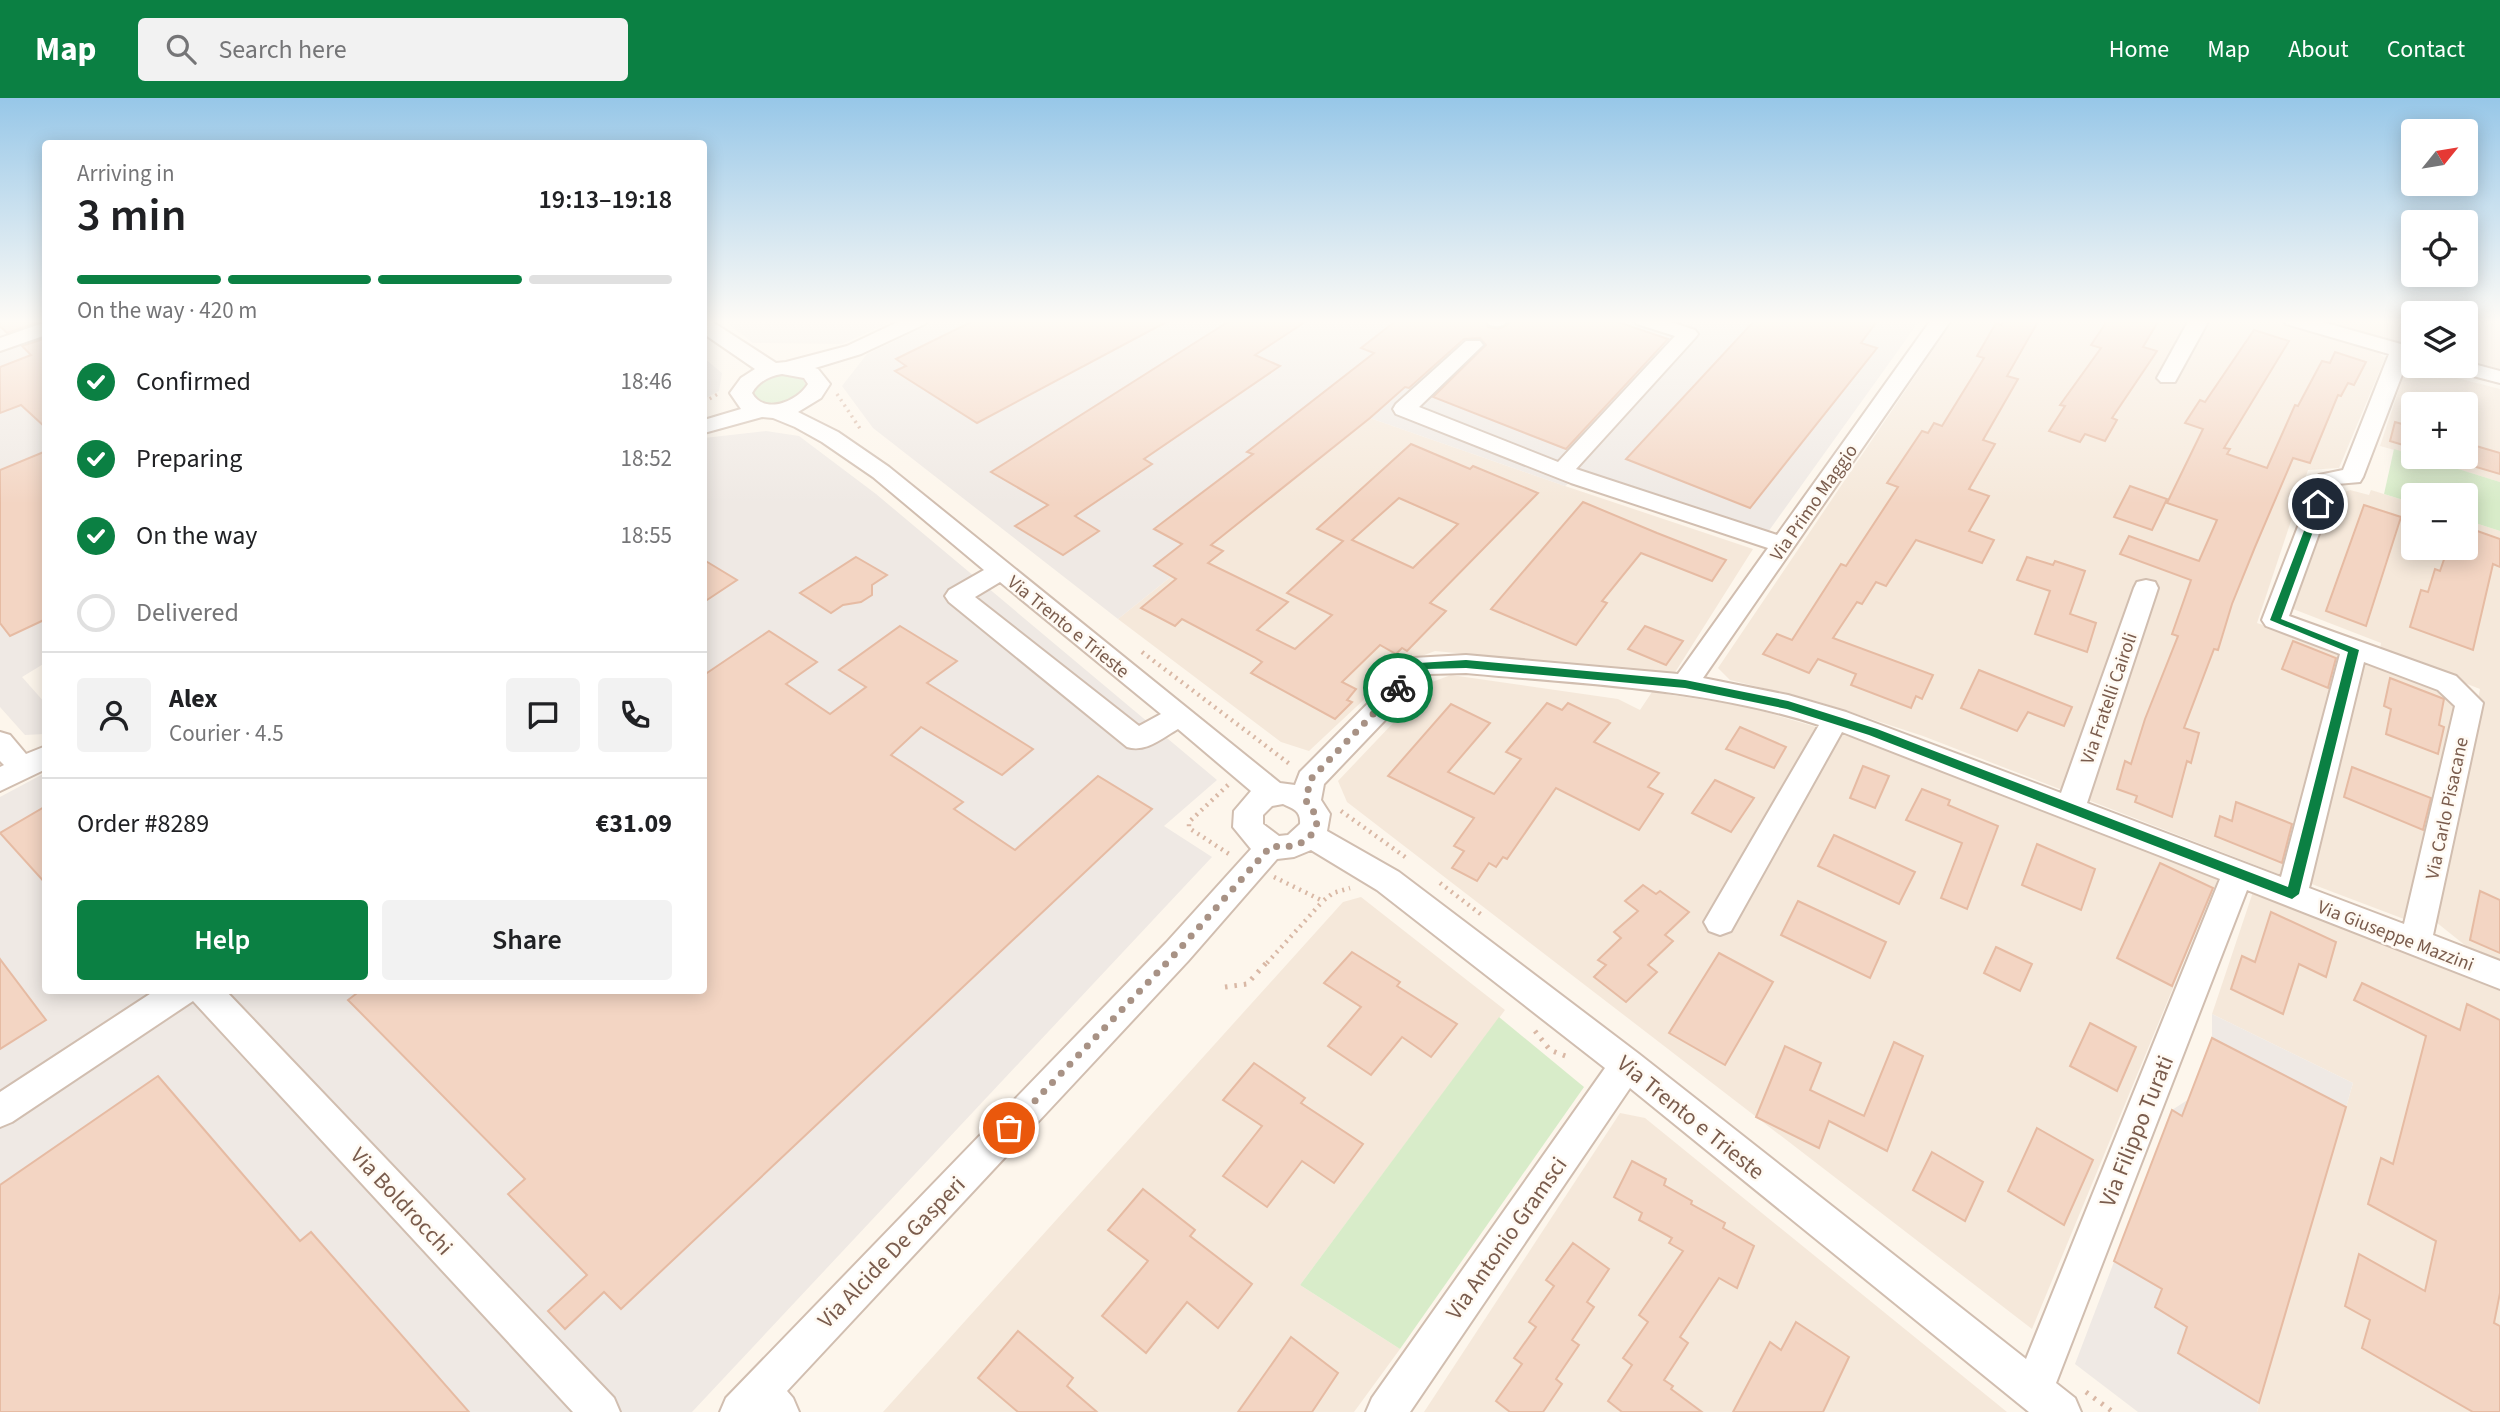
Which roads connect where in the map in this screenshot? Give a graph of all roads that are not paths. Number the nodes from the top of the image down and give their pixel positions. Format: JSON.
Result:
{"nodes":[{"id":1,"x":737,"y":381,"type":"edge"},
{"id":2,"x":748,"y":381,"type":"edge"},
{"id":3,"x":815,"y":381,"type":"edge"},
{"id":4,"x":824,"y":381,"type":"edge"},
{"id":5,"x":1434,"y":381,"type":"edge"},
{"id":6,"x":1644,"y":381,"type":"edge"},
{"id":7,"x":1898,"y":381,"type":"edge"},
{"id":8,"x":2394,"y":381,"type":"edge"},
{"id":9,"x":818,"y":388,"type":"junction"},
{"id":10,"x":737,"y":389,"type":"junction"},
{"id":11,"x":707,"y":410,"type":"edge"},
{"id":12,"x":769,"y":410,"type":"junction"},
{"id":13,"x":707,"y":426,"type":"edge"},
{"id":14,"x":864,"y":448,"type":"junction"},
{"id":15,"x":1562,"y":471,"type":"junction"},
{"id":16,"x":1783,"y":545,"type":"junction"},
{"id":17,"x":1001,"y":571,"type":"junction"},
{"id":18,"x":2146,"y":588,"type":"dead end"},
{"id":19,"x":2354,"y":650,"type":"junction"},
{"id":20,"x":1685,"y":684,"type":"junction"},
{"id":21,"x":1181,"y":715,"type":"junction"},
{"id":22,"x":1836,"y":719,"type":"junction"},
{"id":23,"x":0,"y":742,"type":"edge"},
{"id":24,"x":22,"y":768,"type":"edge"},
{"id":25,"x":1308,"y":790,"type":"junction"},
{"id":26,"x":1274,"y":794,"type":"junction"},
{"id":27,"x":2071,"y":807,"type":"junction"},
{"id":28,"x":1311,"y":836,"type":"junction"},
{"id":29,"x":1271,"y":846,"type":"junction"},
{"id":30,"x":2238,"y":873,"type":"junction"},
{"id":31,"x":2292,"y":894,"type":"junction"},
{"id":32,"x":1720,"y":922,"type":"dead end"},
{"id":33,"x":2416,"y":942,"type":"junction"},
{"id":34,"x":2500,"y":975,"type":"edge"},
{"id":35,"x":177,"y":994,"type":"edge"},
{"id":36,"x":208,"y":994,"type":"edge"},
{"id":37,"x":1627,"y":1065,"type":"junction"},
{"id":38,"x":0,"y":1111,"type":"edge"},
{"id":39,"x":2033,"y":1390,"type":"junction"},
{"id":40,"x":2072,"y":1401,"type":"edge"},
{"id":41,"x":759,"y":1405,"type":"edge"},
{"id":42,"x":600,"y":1412,"type":"edge"},
{"id":43,"x":1385,"y":1412,"type":"edge"}],
"edges":[{"from":1,"to":10,"type":"street","name":"Via Trento e Trieste"},
{"from":2,"to":10,"type":"street"},
{"from":3,"to":9,"type":"street","name":"Via Trento e Trieste"},
{"from":4,"to":9,"type":"street"},
{"from":5,"to":15,"type":"street"},
{"from":6,"to":15,"type":"street"},
{"from":7,"to":16,"type":"street","name":"Via Primo Maggio"},
{"from":8,"to":19,"type":"street"},
{"from":9,"to":12,"type":"street"},
{"from":9,"to":14,"type":"street","name":"Via Trento e Trieste"},
{"from":10,"to":11,"type":"street"},
{"from":10,"to":12,"type":"street","name":"Via Trento e Trieste"},
{"from":12,"to":13,"type":"street"},
{"from":12,"to":14,"type":"street","name":"Via Trento e Trieste"},
{"from":14,"to":17,"type":"street","name":"Via Trento e Trieste"},
{"from":15,"to":16,"type":"street"},
{"from":16,"to":20,"type":"street","name":"Via Primo Maggio"},
{"from":17,"to":21,"type":"street","name":"Via Trento e Trieste"},
{"from":17,"to":21,"type":"street"},
{"from":18,"to":27,"type":"street","name":"Via Fratelli Cairoli"},
{"from":19,"to":31,"type":"street","name":"Via Giuseppe Mazzini"},
{"from":19,"to":33,"type":"street","name":"Via Carlo Pisacane"},
{"from":20,"to":22,"type":"street","name":"Via Giuseppe Mazzini"},
{"from":20,"to":25,"type":"street","name":"Via Giuseppe Mazzini"},
{"from":21,"to":26,"type":"street","name":"Via Trento e Trieste"},
{"from":22,"to":27,"type":"street","name":"Via Giuseppe Mazzini"},
{"from":22,"to":32,"type":"street"},
{"from":23,"to":24,"type":"street"},
{"from":25,"to":26,"type":"street","name":"Via Trento e Trieste"},
{"from":25,"to":28,"type":"street"},
{"from":26,"to":29,"type":"street"},
{"from":27,"to":30,"type":"street","name":"Via Giuseppe Mazzini"},
{"from":28,"to":29,"type":"street"},
{"from":28,"to":37,"type":"street","name":"Via Trento e Trieste"},
{"from":29,"to":41,"type":"street","name":"Via Alcide De Gasperi"},
{"from":30,"to":31,"type":"street","name":"Via Giuseppe Mazzini"},
{"from":30,"to":39,"type":"street","name":"Via Filippo Turati"},
{"from":31,"to":33,"type":"street","name":"Via Giuseppe Mazzini"},
{"from":33,"to":34,"type":"street","name":"Via Giuseppe Mazzini"},
{"from":35,"to":38,"type":"street"},
{"from":36,"to":42,"type":"street","name":"Via Boldrocchi"},
{"from":37,"to":39,"type":"street","name":"Via Trento e Trieste"},
{"from":37,"to":43,"type":"street","name":"Via Antonio Gramsci"},
{"from":39,"to":40,"type":"street","name":"Via Trento e Trieste"}]}
